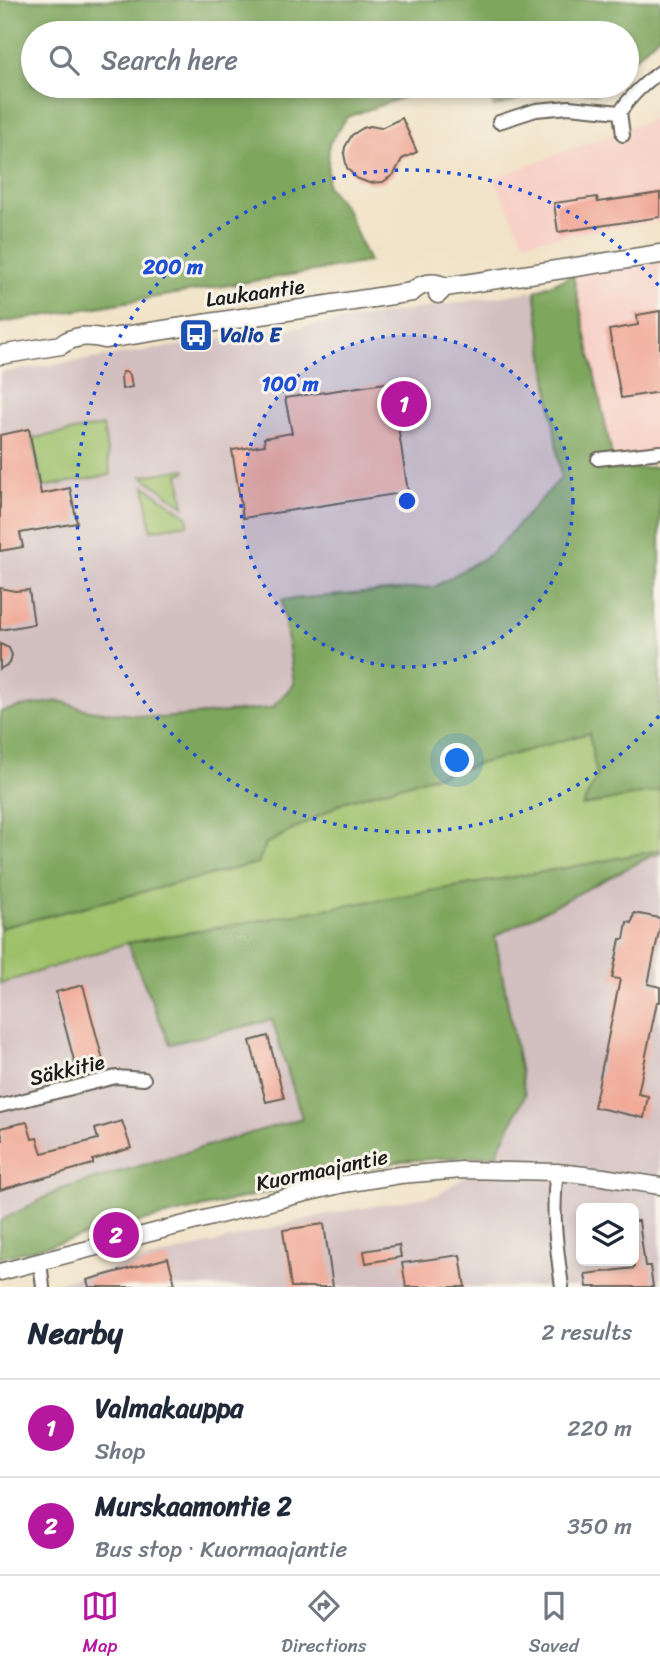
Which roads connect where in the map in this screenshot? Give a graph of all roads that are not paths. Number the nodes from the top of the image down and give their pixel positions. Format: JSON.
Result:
{"nodes":[{"id":1,"x":660,"y":72,"type":"edge"},
{"id":2,"x":639,"y":88,"type":"edge"},
{"id":3,"x":631,"y":98,"type":"edge"},
{"id":4,"x":620,"y":112,"type":"junction"},
{"id":5,"x":499,"y":122,"type":"dead end"},
{"id":6,"x":623,"y":135,"type":"dead end"},
{"id":7,"x":660,"y":254,"type":"edge"},
{"id":8,"x":0,"y":355,"type":"edge"},
{"id":9,"x":660,"y":452,"type":"edge"},
{"id":10,"x":598,"y":459,"type":"dead end"},
{"id":11,"x":144,"y":1079,"type":"dead end"},
{"id":12,"x":0,"y":1106,"type":"edge"},
{"id":13,"x":557,"y":1172,"type":"junction"},
{"id":14,"x":660,"y":1186,"type":"edge"},
{"id":15,"x":40,"y":1262,"type":"junction"},
{"id":16,"x":0,"y":1272,"type":"edge"},
{"id":17,"x":43,"y":1287,"type":"edge"},
{"id":18,"x":562,"y":1287,"type":"edge"}],
"edges":[{"from":1,"to":2,"type":"street"},
{"from":3,"to":4,"type":"street"},
{"from":4,"to":5,"type":"street"},
{"from":4,"to":6,"type":"street"},
{"from":7,"to":8,"type":"main road","name":"Laukaantie"},
{"from":9,"to":10,"type":"street"},
{"from":11,"to":12,"type":"street","name":"Säkkitie"},
{"from":13,"to":14,"type":"street","name":"Kuormaajantie"},
{"from":13,"to":15,"type":"street","name":"Kuormaajantie"},
{"from":13,"to":18,"type":"street"},
{"from":15,"to":16,"type":"street","name":"Kuormaajantie"},
{"from":15,"to":17,"type":"street"}]}
